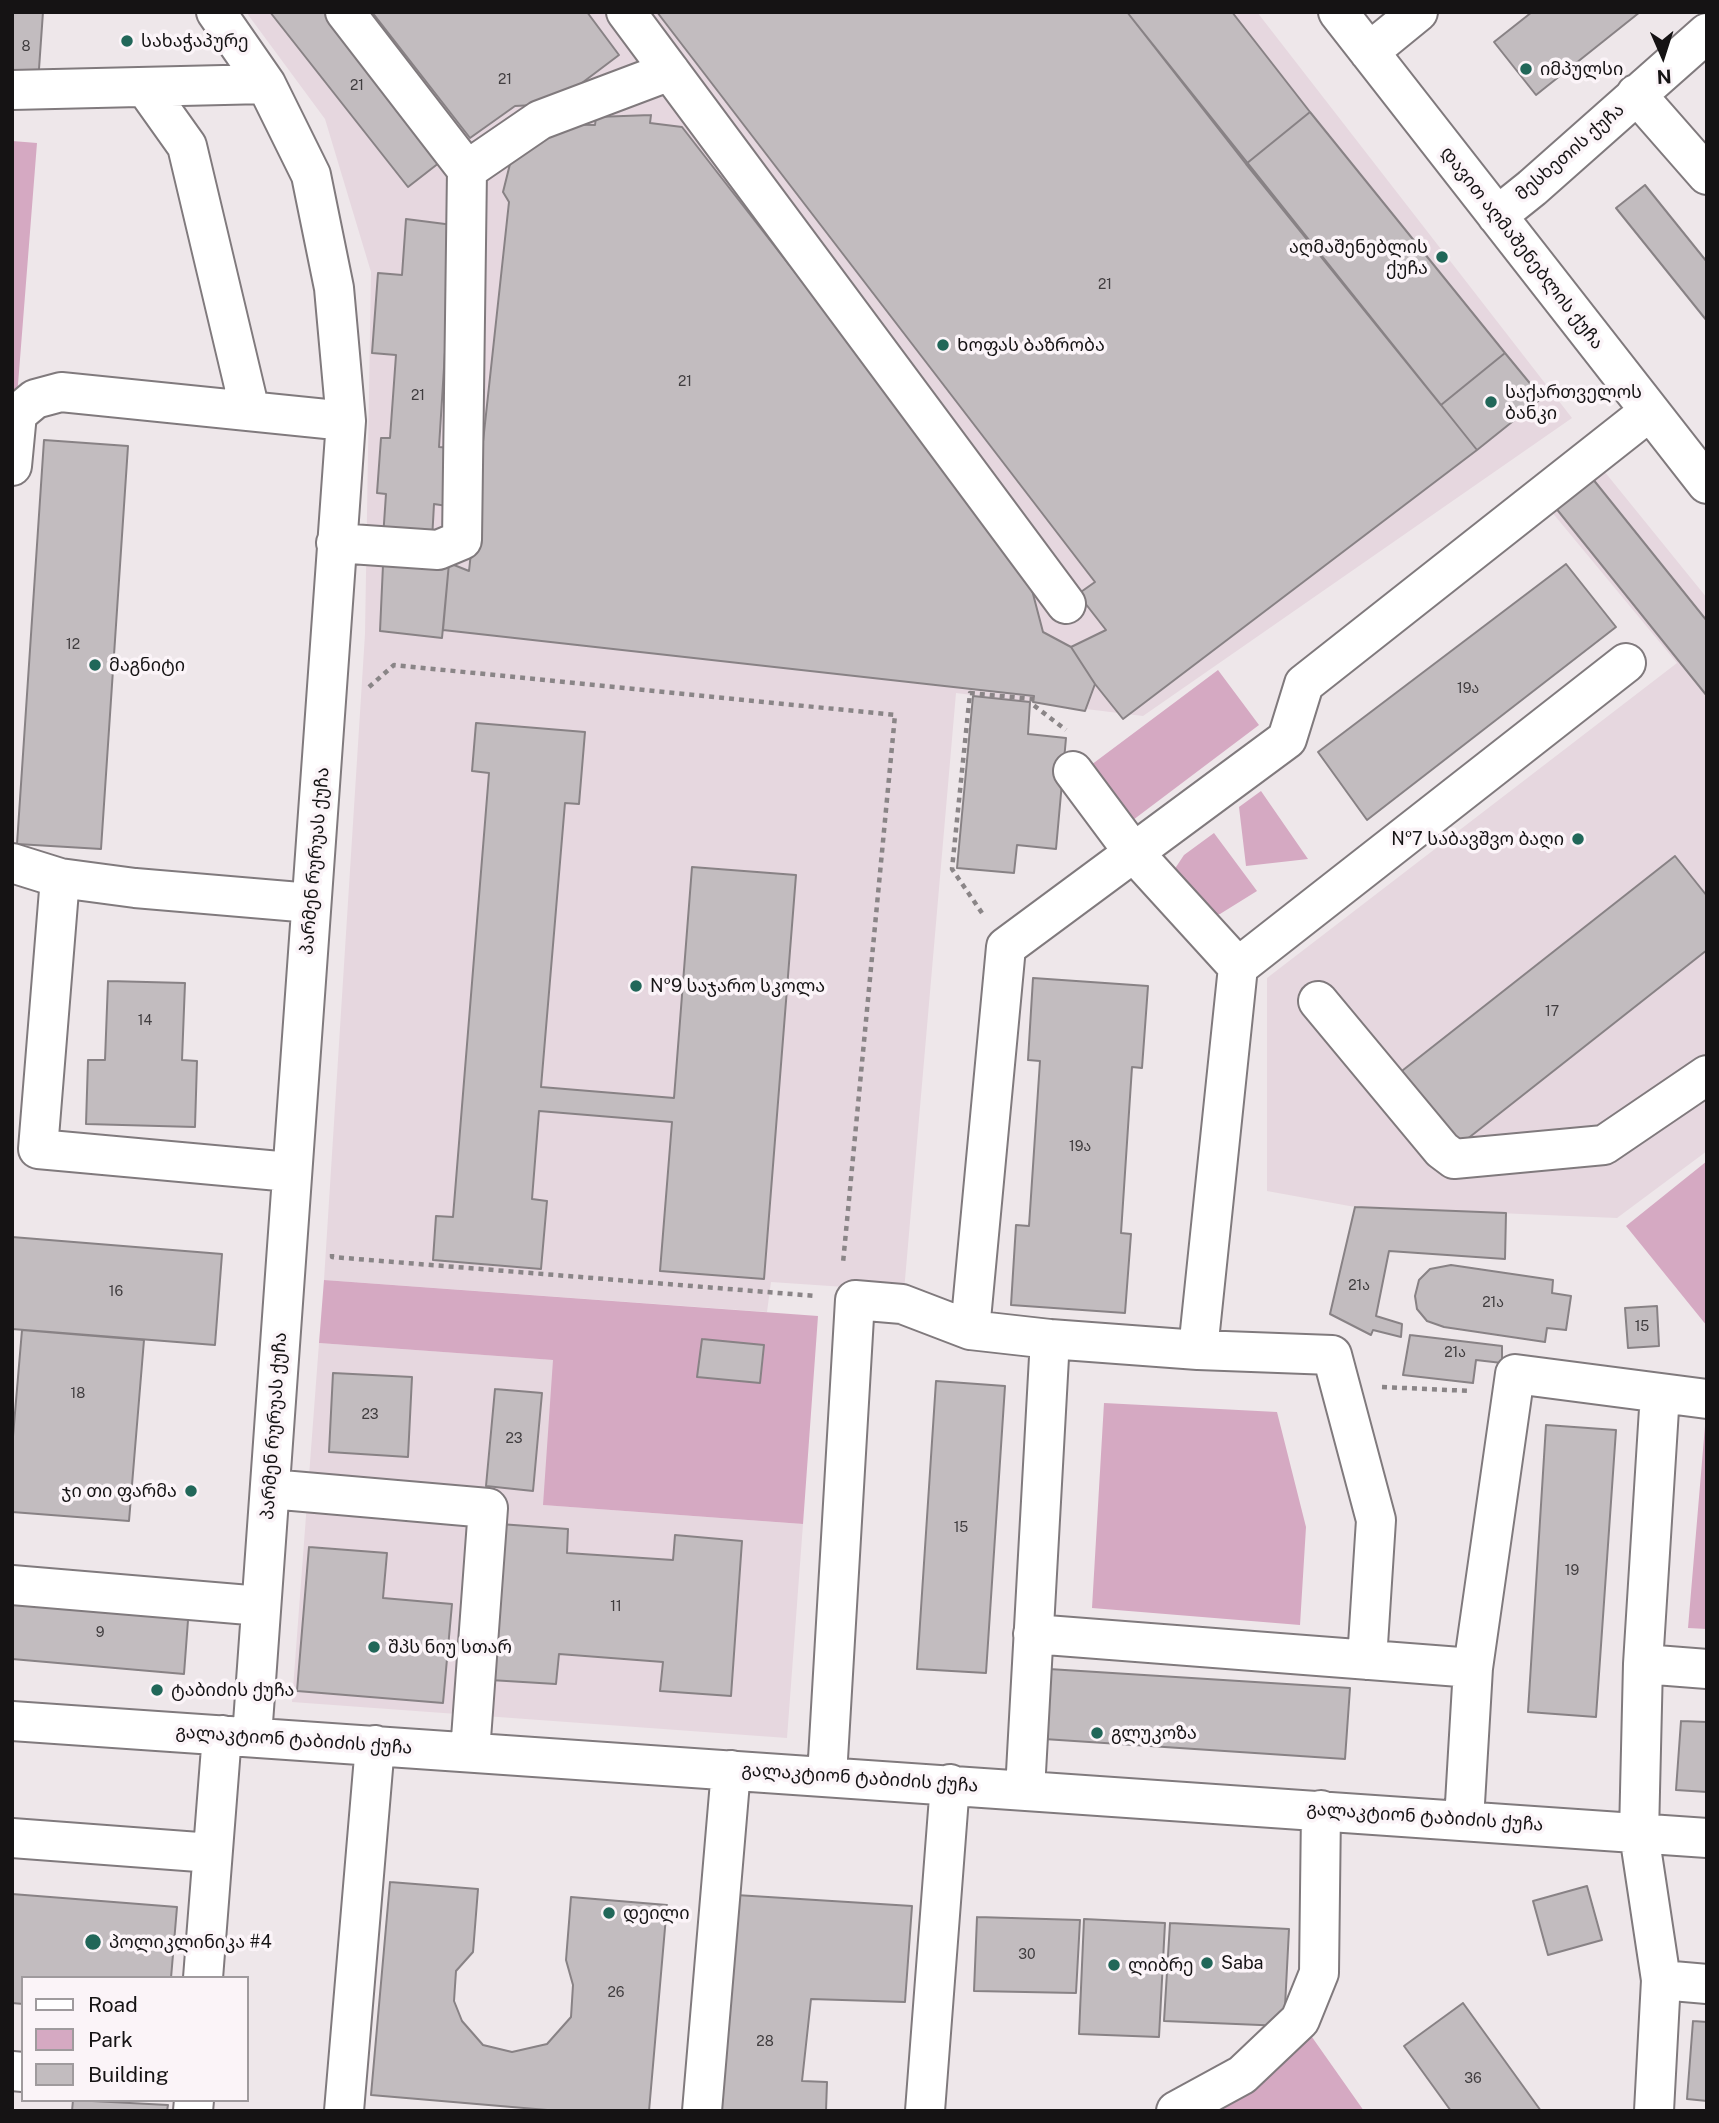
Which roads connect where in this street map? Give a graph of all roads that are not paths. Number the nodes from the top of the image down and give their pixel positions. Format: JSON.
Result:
{"nodes":[{"id":1,"x":216,"y":12,"type":"edge"},
{"id":2,"x":345,"y":12,"type":"edge"},
{"id":3,"x":626,"y":12,"type":"edge"},
{"id":4,"x":1338,"y":12,"type":"edge"},
{"id":5,"x":1418,"y":12,"type":"edge"},
{"id":6,"x":1707,"y":33,"type":"edge"},
{"id":7,"x":1369,"y":52,"type":"junction"},
{"id":8,"x":670,"y":71,"type":"junction"},
{"id":9,"x":266,"y":84,"type":"junction"},
{"id":10,"x":145,"y":88,"type":"junction"},
{"id":11,"x":12,"y":90,"type":"edge"},
{"id":12,"x":1636,"y":94,"type":"junction"},
{"id":13,"x":467,"y":170,"type":"junction"},
{"id":14,"x":1707,"y":175,"type":"edge"},
{"id":15,"x":1497,"y":216,"type":"junction"},
{"id":16,"x":250,"y":411,"type":"junction"},
{"id":17,"x":1650,"y":411,"type":"junction"},
{"id":18,"x":346,"y":421,"type":"junction"},
{"id":19,"x":12,"y":466,"type":"edge"},
{"id":20,"x":1707,"y":484,"type":"edge"},
{"id":21,"x":337,"y":543,"type":"junction"},
{"id":22,"x":1066,"y":604,"type":"dead end"},
{"id":23,"x":1626,"y":663,"type":"dead end"},
{"id":24,"x":1073,"y":771,"type":"road end"},
{"id":25,"x":1134,"y":853,"type":"junction"},
{"id":26,"x":12,"y":863,"type":"edge"},
{"id":27,"x":60,"y":878,"type":"junction"},
{"id":28,"x":311,"y":903,"type":"junction"},
{"id":29,"x":1238,"y":967,"type":"junction"},
{"id":30,"x":1318,"y":1001,"type":"dead end"},
{"id":31,"x":1707,"y":1075,"type":"edge"},
{"id":32,"x":290,"y":1172,"type":"junction"},
{"id":33,"x":970,"y":1330,"type":"junction"},
{"id":34,"x":1050,"y":1339,"type":"junction"},
{"id":35,"x":1198,"y":1350,"type":"junction"},
{"id":36,"x":1660,"y":1393,"type":"junction"},
{"id":37,"x":1707,"y":1399,"type":"edge"},
{"id":38,"x":270,"y":1489,"type":"junction"},
{"id":39,"x":12,"y":1585,"type":"edge"},
{"id":40,"x":261,"y":1606,"type":"junction"},
{"id":41,"x":1033,"y":1634,"type":"junction"},
{"id":42,"x":1367,"y":1660,"type":"junction"},
{"id":43,"x":1643,"y":1664,"type":"junction"},
{"id":44,"x":1473,"y":1668,"type":"junction"},
{"id":45,"x":1707,"y":1669,"type":"edge"},
{"id":46,"x":12,"y":1721,"type":"edge"},
{"id":47,"x":237,"y":1736,"type":"junction"},
{"id":48,"x":375,"y":1745,"type":"junction"},
{"id":49,"x":470,"y":1752,"type":"junction"},
{"id":50,"x":731,"y":1770,"type":"junction"},
{"id":51,"x":827,"y":1776,"type":"junction"},
{"id":52,"x":950,"y":1784,"type":"junction"},
{"id":53,"x":1025,"y":1790,"type":"junction"},
{"id":54,"x":1321,"y":1810,"type":"junction"},
{"id":55,"x":1465,"y":1820,"type":"junction"},
{"id":56,"x":1639,"y":1834,"type":"junction"},
{"id":57,"x":12,"y":1838,"type":"edge"},
{"id":58,"x":1707,"y":1838,"type":"edge"},
{"id":59,"x":212,"y":1853,"type":"junction"},
{"id":60,"x":203,"y":1976,"type":"edge"},
{"id":61,"x":1661,"y":1980,"type":"junction"},
{"id":62,"x":1707,"y":1983,"type":"edge"},
{"id":63,"x":344,"y":2111,"type":"edge"},
{"id":64,"x":702,"y":2111,"type":"edge"},
{"id":65,"x":925,"y":2111,"type":"edge"},
{"id":66,"x":1176,"y":2111,"type":"edge"},
{"id":67,"x":1654,"y":2111,"type":"edge"}],
"edges":[{"from":1,"to":9,"type":"street","name":"პარმენ რურუას ქუჩა"},
{"from":2,"to":13,"type":"street"},
{"from":3,"to":8,"type":"street"},
{"from":4,"to":7,"type":"street","name":"დავით აღმაშენებლის ქუჩა"},
{"from":5,"to":7,"type":"street"},
{"from":6,"to":12,"type":"street","name":"მესხეთის ქუჩა"},
{"from":7,"to":15,"type":"street","name":"დავით აღმაშენებლის ქუჩა"},
{"from":8,"to":13,"type":"street"},
{"from":8,"to":22,"type":"street"},
{"from":9,"to":10,"type":"street"},
{"from":9,"to":18,"type":"street","name":"პარმენ რურუას ქუჩა"},
{"from":10,"to":11,"type":"street"},
{"from":10,"to":16,"type":"street"},
{"from":12,"to":14,"type":"street"},
{"from":12,"to":15,"type":"street","name":"მესხეთის ქუჩა"},
{"from":13,"to":21,"type":"street"},
{"from":15,"to":17,"type":"street","name":"დავით აღმაშენებლის ქუჩა"},
{"from":16,"to":18,"type":"street"},
{"from":16,"to":19,"type":"street"},
{"from":17,"to":20,"type":"street","name":"დავით აღმაშენებლის ქუჩა"},
{"from":17,"to":25,"type":"street"},
{"from":18,"to":21,"type":"street","name":"პარმენ რურუას ქუჩა"},
{"from":21,"to":28,"type":"street","name":"პარმენ რურუას ქუჩა"},
{"from":23,"to":29,"type":"street"},
{"from":24,"to":25,"type":"street"},
{"from":25,"to":29,"type":"street"},
{"from":25,"to":33,"type":"street"},
{"from":26,"to":27,"type":"street"},
{"from":27,"to":28,"type":"street"},
{"from":27,"to":32,"type":"street"},
{"from":28,"to":32,"type":"street","name":"პარმენ რურუას ქუჩა"},
{"from":29,"to":35,"type":"street"},
{"from":30,"to":31,"type":"street"},
{"from":32,"to":38,"type":"street","name":"პარმენ რურუას ქუჩა"},
{"from":33,"to":34,"type":"street"},
{"from":33,"to":51,"type":"street"},
{"from":34,"to":35,"type":"street"},
{"from":34,"to":41,"type":"street"},
{"from":35,"to":42,"type":"street"},
{"from":36,"to":37,"type":"street"},
{"from":36,"to":43,"type":"street"},
{"from":36,"to":44,"type":"street"},
{"from":38,"to":40,"type":"street","name":"პარმენ რურუას ქუჩა"},
{"from":38,"to":49,"type":"street"},
{"from":39,"to":40,"type":"street"},
{"from":40,"to":47,"type":"street","name":"პარმენ რურუას ქუჩა"},
{"from":41,"to":42,"type":"street"},
{"from":41,"to":53,"type":"street"},
{"from":42,"to":44,"type":"street"},
{"from":43,"to":45,"type":"street"},
{"from":43,"to":56,"type":"street"},
{"from":44,"to":55,"type":"street"},
{"from":46,"to":47,"type":"street","name":"გალაკტიონ ტაბიძის ქუჩა"},
{"from":47,"to":48,"type":"street","name":"გალაკტიონ ტაბიძის ქუჩა"},
{"from":47,"to":59,"type":"street","name":"პარმენ რურუას ქუჩა"},
{"from":48,"to":49,"type":"street","name":"გალაკტიონ ტაბიძის ქუჩა"},
{"from":48,"to":63,"type":"street"},
{"from":49,"to":50,"type":"street","name":"გალაკტიონ ტაბიძის ქუჩა"},
{"from":50,"to":51,"type":"street","name":"გალაკტიონ ტაბიძის ქუჩა"},
{"from":50,"to":64,"type":"street"},
{"from":51,"to":52,"type":"street","name":"გალაკტიონ ტაბიძის ქუჩა"},
{"from":52,"to":53,"type":"street","name":"გალაკტიონ ტაბიძის ქუჩა"},
{"from":52,"to":65,"type":"street"},
{"from":53,"to":54,"type":"street","name":"გალაკტიონ ტაბიძის ქუჩა"},
{"from":54,"to":55,"type":"street","name":"გალაკტიონ ტაბიძის ქუჩა"},
{"from":54,"to":66,"type":"street"},
{"from":55,"to":56,"type":"street","name":"გალაკტიონ ტაბიძის ქუჩა"},
{"from":56,"to":58,"type":"street","name":"გალაკტიონ ტაბიძის ქუჩა"},
{"from":56,"to":61,"type":"street"},
{"from":57,"to":59,"type":"street"},
{"from":59,"to":60,"type":"street","name":"პარმენ რურუას ქუჩა"},
{"from":61,"to":62,"type":"street"},
{"from":61,"to":67,"type":"street"}]}
